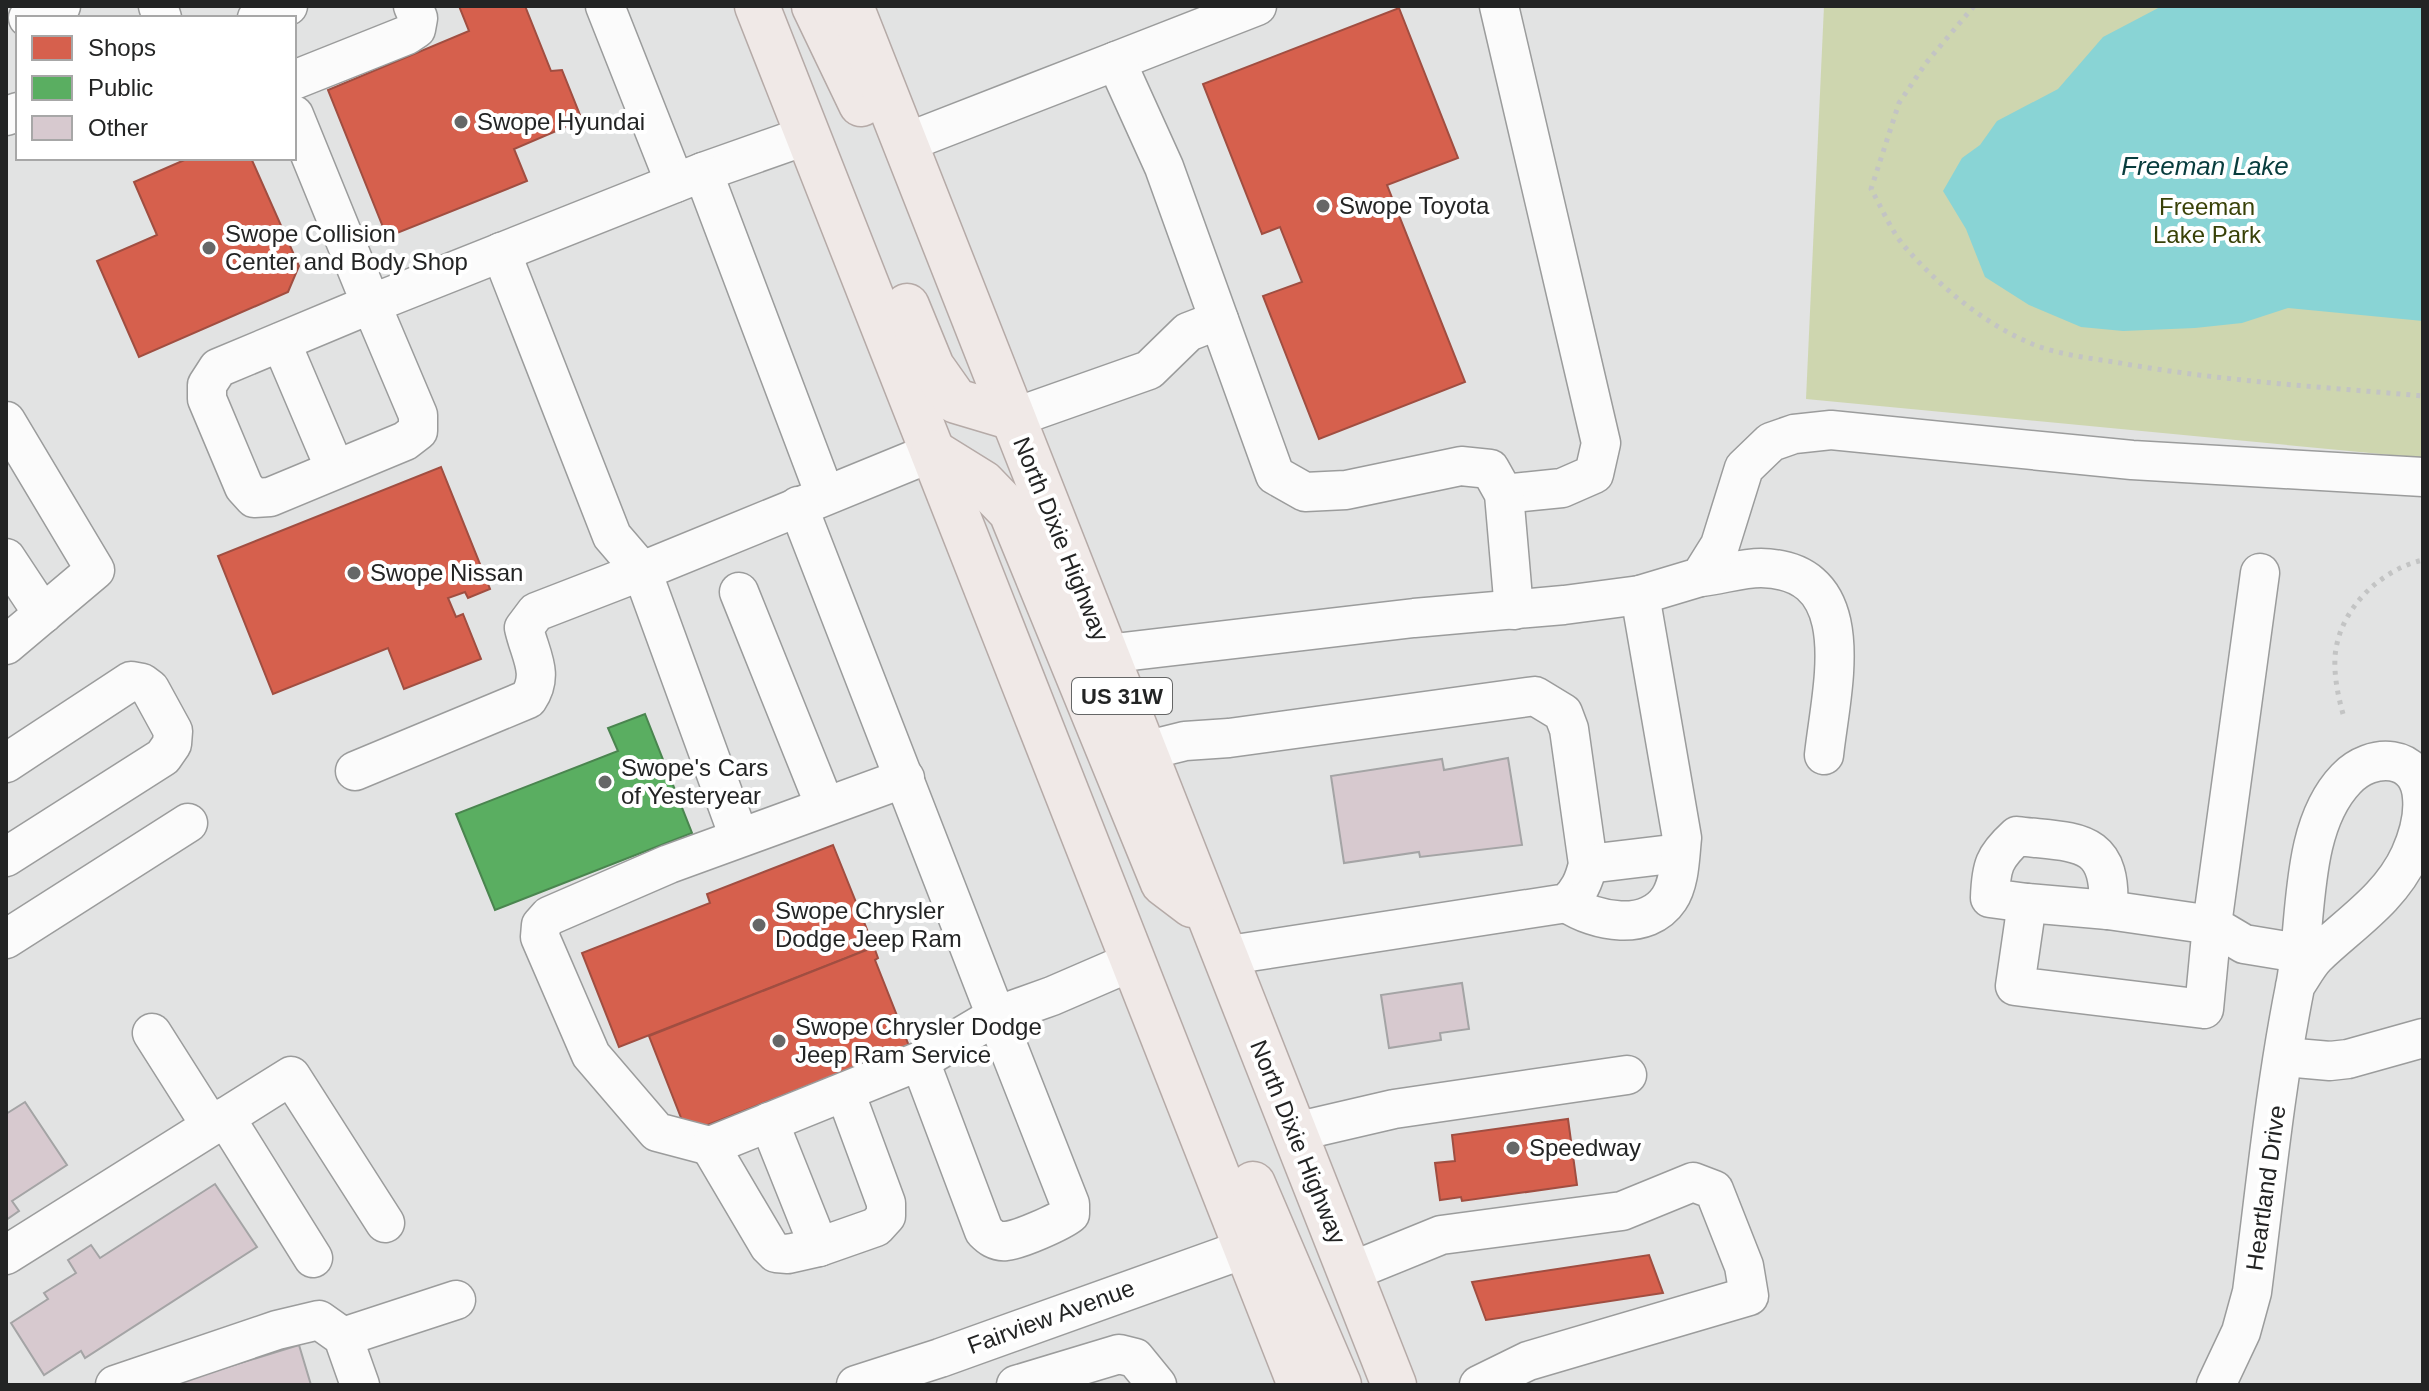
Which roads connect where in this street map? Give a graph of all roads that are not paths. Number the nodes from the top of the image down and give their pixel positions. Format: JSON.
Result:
{"nodes":[{"id":1,"x":61,"y":6,"type":"edge"},
{"id":2,"x":288,"y":6,"type":"edge"},
{"id":3,"x":413,"y":6,"type":"edge"},
{"id":4,"x":605,"y":6,"type":"edge"},
{"id":5,"x":814,"y":6,"type":"edge"},
{"id":6,"x":851,"y":6,"type":"edge"},
{"id":7,"x":1257,"y":6,"type":"edge"},
{"id":8,"x":1499,"y":6,"type":"edge"},
{"id":9,"x":34,"y":16,"type":"edge"},
{"id":10,"x":262,"y":16,"type":"edge"},
{"id":11,"x":763,"y":21,"type":"edge"},
{"id":12,"x":1116,"y":61,"type":"junction"},
{"id":13,"x":296,"y":79,"type":"edge"},
{"id":14,"x":296,"y":120,"type":"edge"},
{"id":15,"x":808,"y":135,"type":"junction"},
{"id":16,"x":905,"y":143,"type":"junction"},
{"id":17,"x":689,"y":178,"type":"junction"},
{"id":18,"x":501,"y":252,"type":"junction"},
{"id":19,"x":371,"y":304,"type":"junction"},
{"id":20,"x":1219,"y":320,"type":"junction"},
{"id":21,"x":281,"y":342,"type":"junction"},
{"id":22,"x":1007,"y":402,"type":"junction"},
{"id":23,"x":6,"y":421,"type":"edge"},
{"id":24,"x":933,"y":452,"type":"junction"},
{"id":25,"x":335,"y":469,"type":"junction"},
{"id":26,"x":2423,"y":477,"type":"edge"},
{"id":27,"x":1504,"y":494,"type":"junction"},
{"id":28,"x":811,"y":500,"type":"junction"},
{"id":29,"x":6,"y":558,"type":"edge"},
{"id":30,"x":642,"y":571,"type":"junction"},
{"id":31,"x":2260,"y":573,"type":"dead end"},
{"id":32,"x":1700,"y":577,"type":"junction"},
{"id":33,"x":739,"y":592,"type":"dead end"},
{"id":34,"x":1640,"y":595,"type":"junction"},
{"id":35,"x":1514,"y":610,"type":"junction"},
{"id":36,"x":43,"y":614,"type":"junction"},
{"id":37,"x":6,"y":645,"type":"edge"},
{"id":38,"x":1106,"y":654,"type":"junction"},
{"id":39,"x":1145,"y":751,"type":"junction"},
{"id":40,"x":1824,"y":755,"type":"dead end"},
{"id":41,"x":6,"y":763,"type":"edge"},
{"id":42,"x":355,"y":771,"type":"dead end"},
{"id":43,"x":905,"y":778,"type":"junction"},
{"id":44,"x":825,"y":806,"type":"junction"},
{"id":45,"x":188,"y":823,"type":"dead end"},
{"id":46,"x":1082,"y":827,"type":"junction"},
{"id":47,"x":739,"y":837,"type":"junction"},
{"id":48,"x":2418,"y":847,"type":"edge"},
{"id":49,"x":1680,"y":853,"type":"junction"},
{"id":50,"x":6,"y":857,"type":"edge"},
{"id":51,"x":1588,"y":864,"type":"junction"},
{"id":52,"x":1567,"y":903,"type":"junction"},
{"id":53,"x":2027,"y":903,"type":"junction"},
{"id":54,"x":2108,"y":910,"type":"junction"},
{"id":55,"x":1207,"y":915,"type":"junction"},
{"id":56,"x":2212,"y":925,"type":"junction"},
{"id":57,"x":6,"y":939,"type":"edge"},
{"id":58,"x":1223,"y":956,"type":"junction"},
{"id":59,"x":1133,"y":961,"type":"junction"},
{"id":60,"x":2297,"y":969,"type":"junction"},
{"id":61,"x":996,"y":1016,"type":"junction"},
{"id":62,"x":152,"y":1033,"type":"dead end"},
{"id":63,"x":2423,"y":1038,"type":"edge"},
{"id":64,"x":2284,"y":1057,"type":"junction"},
{"id":65,"x":920,"y":1061,"type":"junction"},
{"id":66,"x":1627,"y":1075,"type":"dead end"},
{"id":67,"x":845,"y":1092,"type":"junction"},
{"id":68,"x":218,"y":1122,"type":"junction"},
{"id":69,"x":769,"y":1122,"type":"junction"},
{"id":70,"x":1295,"y":1132,"type":"junction"},
{"id":71,"x":710,"y":1146,"type":"junction"},
{"id":72,"x":385,"y":1223,"type":"dead end"},
{"id":73,"x":819,"y":1247,"type":"junction"},
{"id":74,"x":1247,"y":1248,"type":"junction"},
{"id":75,"x":6,"y":1255,"type":"edge"},
{"id":76,"x":313,"y":1258,"type":"dead end"},
{"id":77,"x":1350,"y":1272,"type":"junction"},
{"id":78,"x":456,"y":1300,"type":"dead end"},
{"id":79,"x":343,"y":1337,"type":"junction"},
{"id":80,"x":115,"y":1385,"type":"edge"},
{"id":81,"x":360,"y":1385,"type":"edge"},
{"id":82,"x":856,"y":1385,"type":"edge"},
{"id":83,"x":1016,"y":1385,"type":"edge"},
{"id":84,"x":1157,"y":1385,"type":"edge"},
{"id":85,"x":1300,"y":1385,"type":"edge"},
{"id":86,"x":1339,"y":1385,"type":"edge"},
{"id":87,"x":1394,"y":1385,"type":"edge"},
{"id":88,"x":1479,"y":1385,"type":"edge"},
{"id":89,"x":2216,"y":1385,"type":"edge"}],
"edges":[{"from":1,"to":9,"type":"street"},
{"from":2,"to":10,"type":"street"},
{"from":3,"to":13,"type":"street"},
{"from":4,"to":17,"type":"street"},
{"from":5,"to":22,"type":"main road"},
{"from":6,"to":16,"type":"main road","name":"North Dixie Highway","number":"US 31W"},
{"from":7,"to":12,"type":"street"},
{"from":8,"to":27,"type":"street"},
{"from":11,"to":15,"type":"main road","number":"US 31W"},
{"from":11,"to":22,"type":"main road"},
{"from":12,"to":16,"type":"street"},
{"from":12,"to":20,"type":"street"},
{"from":14,"to":19,"type":"street"},
{"from":15,"to":17,"type":"street"},
{"from":15,"to":24,"type":"main road","number":"US 31W"},
{"from":16,"to":22,"type":"main road","name":"North Dixie Highway","number":"US 31W"},
{"from":17,"to":18,"type":"street"},
{"from":17,"to":28,"type":"street"},
{"from":18,"to":19,"type":"street"},
{"from":18,"to":30,"type":"street"},
{"from":19,"to":21,"type":"street"},
{"from":19,"to":25,"type":"street"},
{"from":20,"to":22,"type":"street"},
{"from":20,"to":27,"type":"street"},
{"from":21,"to":25,"type":"street"},
{"from":21,"to":25,"type":"street"},
{"from":22,"to":38,"type":"main road","name":"North Dixie Highway","number":"US 31W"},
{"from":23,"to":36,"type":"street"},
{"from":24,"to":28,"type":"street"},
{"from":24,"to":46,"type":"main road","number":"US 31W"},
{"from":24,"to":55,"type":"main road"},
{"from":26,"to":32,"type":"street"},
{"from":27,"to":35,"type":"street"},
{"from":28,"to":30,"type":"street"},
{"from":28,"to":43,"type":"street"},
{"from":29,"to":36,"type":"street"},
{"from":30,"to":42,"type":"street"},
{"from":30,"to":47,"type":"street"},
{"from":31,"to":56,"type":"street"},
{"from":32,"to":34,"type":"street"},
{"from":32,"to":40,"type":"street"},
{"from":33,"to":44,"type":"street"},
{"from":34,"to":35,"type":"street"},
{"from":34,"to":49,"type":"street"},
{"from":35,"to":38,"type":"street"},
{"from":36,"to":37,"type":"street"},
{"from":38,"to":39,"type":"main road","name":"North Dixie Highway","number":"US 31W"},
{"from":39,"to":51,"type":"street"},
{"from":39,"to":55,"type":"main road","name":"North Dixie Highway","number":"US 31W"},
{"from":41,"to":50,"type":"street"},
{"from":43,"to":44,"type":"street"},
{"from":43,"to":61,"type":"street"},
{"from":44,"to":47,"type":"street"},
{"from":45,"to":57,"type":"street"},
{"from":46,"to":59,"type":"main road","number":"US 31W"},
{"from":46,"to":86,"type":"main road"},
{"from":47,"to":71,"type":"street"},
{"from":48,"to":60,"type":"street","name":"Heartland Drive"},
{"from":48,"to":60,"type":"street","name":"Heartland Drive"},
{"from":49,"to":51,"type":"street"},
{"from":49,"to":52,"type":"street"},
{"from":51,"to":52,"type":"street"},
{"from":52,"to":58,"type":"street"},
{"from":53,"to":54,"type":"street"},
{"from":53,"to":54,"type":"street"},
{"from":53,"to":56,"type":"street"},
{"from":54,"to":56,"type":"street"},
{"from":55,"to":58,"type":"main road","name":"North Dixie Highway","number":"US 31W"},
{"from":56,"to":60,"type":"street"},
{"from":58,"to":70,"type":"main road","name":"North Dixie Highway","number":"US 31W"},
{"from":59,"to":61,"type":"street"},
{"from":59,"to":74,"type":"main road","number":"US 31W"},
{"from":60,"to":64,"type":"street","name":"Heartland Drive"},
{"from":61,"to":65,"type":"street"},
{"from":61,"to":65,"type":"street"},
{"from":62,"to":68,"type":"street"},
{"from":63,"to":64,"type":"street"},
{"from":64,"to":89,"type":"street","name":"Heartland Drive"},
{"from":65,"to":67,"type":"street"},
{"from":66,"to":70,"type":"street"},
{"from":67,"to":69,"type":"street"},
{"from":67,"to":73,"type":"street"},
{"from":68,"to":72,"type":"street"},
{"from":68,"to":75,"type":"street"},
{"from":68,"to":76,"type":"street"},
{"from":69,"to":71,"type":"street"},
{"from":69,"to":73,"type":"street"},
{"from":70,"to":77,"type":"main road","name":"North Dixie Highway","number":"US 31W"},
{"from":71,"to":73,"type":"street"},
{"from":74,"to":82,"type":"street","name":"Fairview Avenue"},
{"from":74,"to":85,"type":"main road","number":"US 31W"},
{"from":77,"to":87,"type":"main road","name":"North Dixie Highway","number":"US 31W"},
{"from":77,"to":88,"type":"street"},
{"from":78,"to":79,"type":"street"},
{"from":79,"to":80,"type":"street"},
{"from":79,"to":81,"type":"street"},
{"from":83,"to":84,"type":"street"}]}
